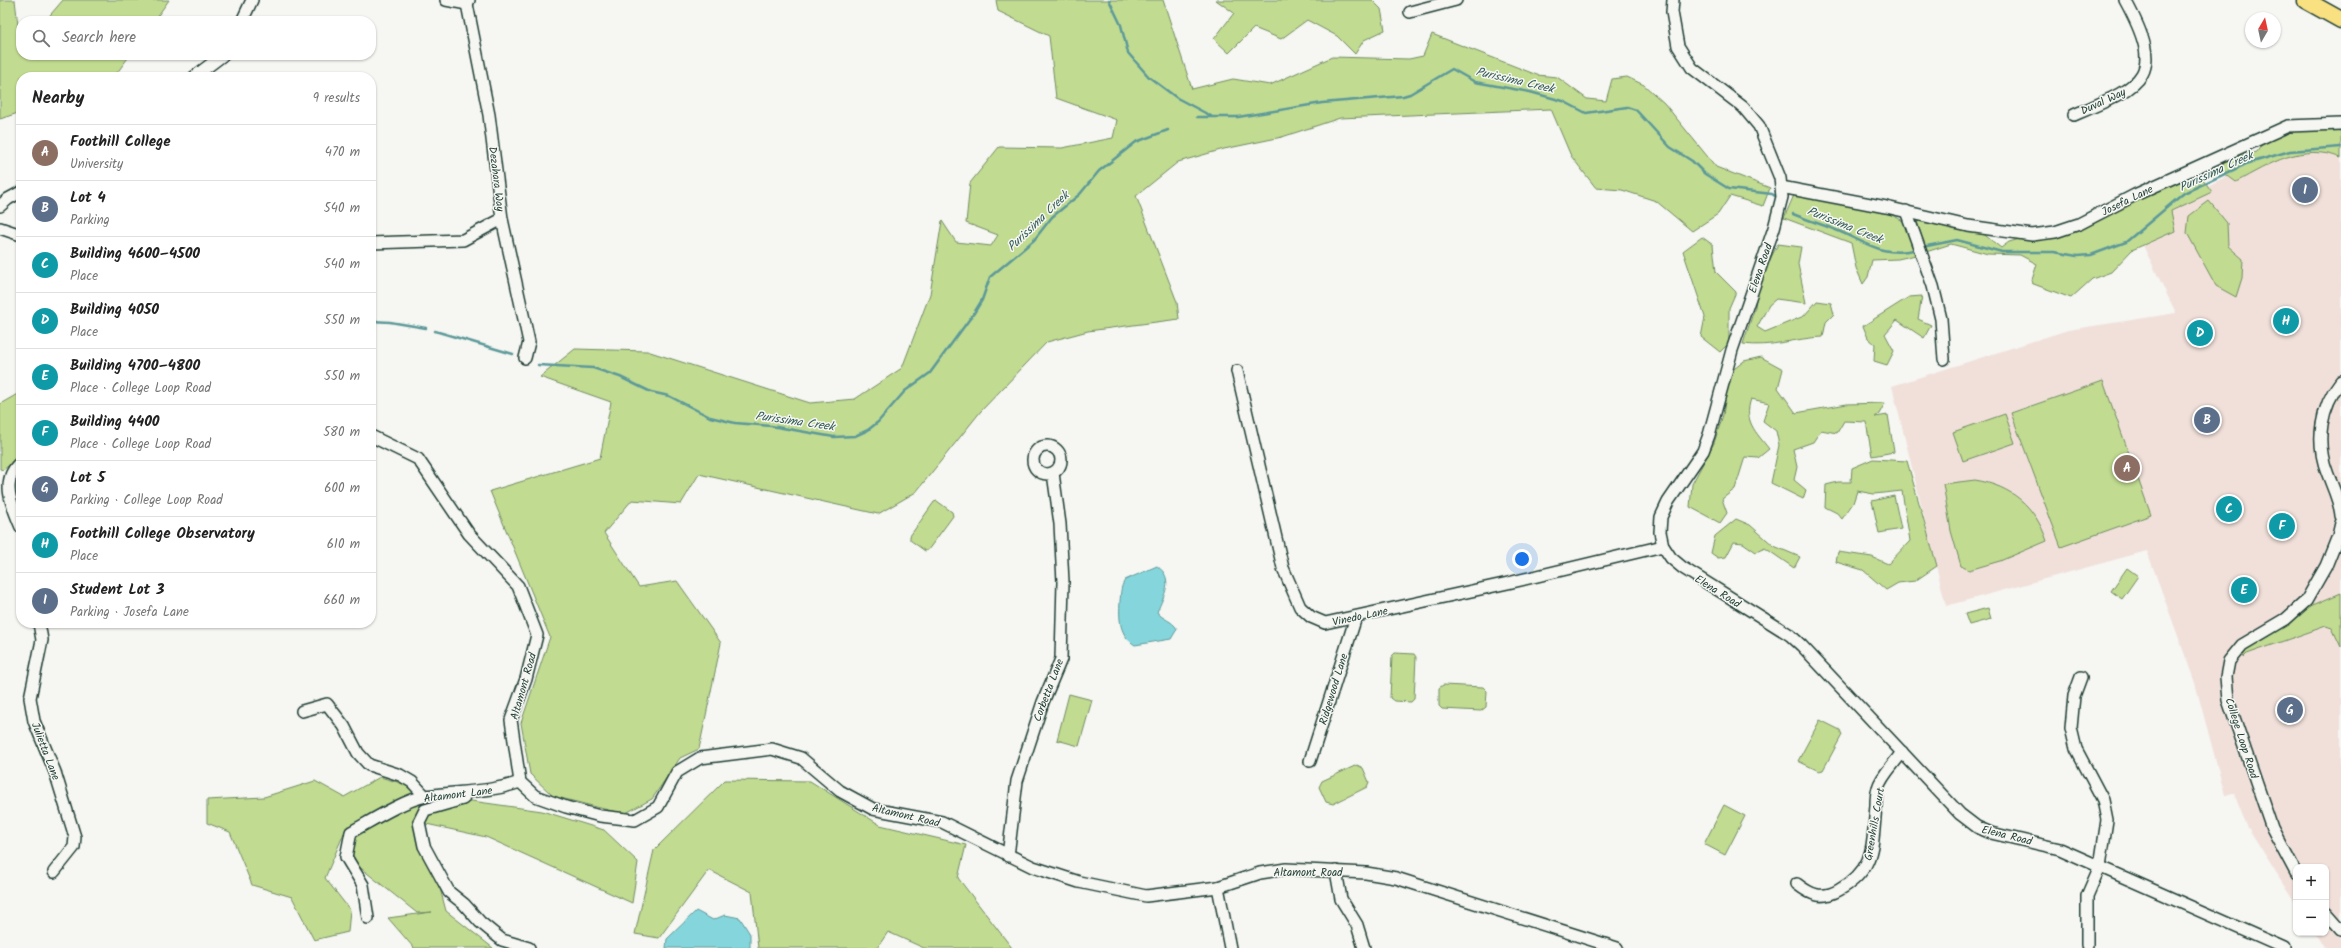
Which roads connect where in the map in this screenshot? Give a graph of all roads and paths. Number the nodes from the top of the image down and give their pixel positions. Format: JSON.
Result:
{"nodes":[{"id":1,"x":252,"y":0,"type":"edge"},
{"id":2,"x":446,"y":0,"type":"edge"},
{"id":3,"x":1456,"y":0,"type":"edge"},
{"id":4,"x":1673,"y":0,"type":"edge"},
{"id":5,"x":2125,"y":0,"type":"edge"},
{"id":6,"x":2305,"y":0,"type":"edge"},
{"id":7,"x":468,"y":2,"type":"edge"},
{"id":8,"x":1410,"y":12,"type":"dead end"},
{"id":9,"x":244,"y":16,"type":"edge"},
{"id":10,"x":2341,"y":20,"type":"edge"},
{"id":11,"x":217,"y":60,"type":"edge"},
{"id":12,"x":201,"y":72,"type":"edge"},
{"id":13,"x":2074,"y":115,"type":"dead end"},
{"id":14,"x":2341,"y":124,"type":"edge"},
{"id":15,"x":1781,"y":187,"type":"junction"},
{"id":16,"x":16,"y":194,"type":"edge"},
{"id":17,"x":0,"y":206,"type":"edge"},
{"id":18,"x":1906,"y":211,"type":"junction"},
{"id":19,"x":502,"y":219,"type":"junction"},
{"id":20,"x":0,"y":228,"type":"edge"},
{"id":21,"x":16,"y":233,"type":"edge"},
{"id":22,"x":376,"y":243,"type":"edge"},
{"id":23,"x":525,"y":358,"type":"dead end"},
{"id":24,"x":1944,"y":359,"type":"dead end"},
{"id":25,"x":1237,"y":371,"type":"dead end"},
{"id":26,"x":2341,"y":381,"type":"edge"},
{"id":27,"x":376,"y":438,"type":"edge"},
{"id":28,"x":16,"y":465,"type":"edge"},
{"id":29,"x":1053,"y":473,"type":"dead end"},
{"id":30,"x":16,"y":515,"type":"edge"},
{"id":31,"x":2341,"y":516,"type":"edge"},
{"id":32,"x":2341,"y":523,"type":"edge"},
{"id":33,"x":1663,"y":546,"type":"junction"},
{"id":34,"x":1356,"y":617,"type":"junction"},
{"id":35,"x":40,"y":628,"type":"edge"},
{"id":36,"x":2080,"y":676,"type":"dead end"},
{"id":37,"x":302,"y":712,"type":"dead end"},
{"id":38,"x":1902,"y":752,"type":"junction"},
{"id":39,"x":1310,"y":761,"type":"dead end"},
{"id":40,"x":520,"y":782,"type":"junction"},
{"id":41,"x":466,"y":792,"type":"junction"},
{"id":42,"x":425,"y":796,"type":"junction"},
{"id":43,"x":1008,"y":856,"type":"junction"},
{"id":44,"x":2100,"y":866,"type":"junction"},
{"id":45,"x":2293,"y":867,"type":"edge"},
{"id":46,"x":1336,"y":871,"type":"junction"},
{"id":47,"x":54,"y":872,"type":"dead end"},
{"id":48,"x":1797,"y":884,"type":"dead end"},
{"id":49,"x":1218,"y":888,"type":"junction"},
{"id":50,"x":2329,"y":916,"type":"edge"},
{"id":51,"x":368,"y":918,"type":"dead end"},
{"id":52,"x":2341,"y":930,"type":"edge"},
{"id":53,"x":1588,"y":944,"type":"edge"},
{"id":54,"x":2087,"y":946,"type":"dead end"},
{"id":55,"x":529,"y":948,"type":"edge"},
{"id":56,"x":1230,"y":948,"type":"edge"},
{"id":57,"x":1364,"y":948,"type":"edge"},
{"id":58,"x":1618,"y":948,"type":"edge"},
{"id":59,"x":2284,"y":948,"type":"edge"}],
"edges":[{"from":1,"to":9,"type":"street"},
{"from":2,"to":7,"type":"street"},
{"from":3,"to":8,"type":"street"},
{"from":4,"to":15,"type":"street","name":"Elena Road"},
{"from":5,"to":13,"type":"street","name":"Duval Way"},
{"from":6,"to":10,"type":"highway"},
{"from":7,"to":19,"type":"street","name":"Dezahara Way"},
{"from":11,"to":12,"type":"street"},
{"from":14,"to":18,"type":"street","name":"Josefa Lane"},
{"from":15,"to":18,"type":"street","name":"Josefa Lane"},
{"from":15,"to":33,"type":"street","name":"Elena Road"},
{"from":16,"to":17,"type":"street"},
{"from":18,"to":24,"type":"street"},
{"from":19,"to":22,"type":"street","name":"Dezahara Way"},
{"from":19,"to":23,"type":"street"},
{"from":20,"to":21,"type":"street"},
{"from":25,"to":34,"type":"street","name":"Vinedo Lane"},
{"from":26,"to":31,"type":"street"},
{"from":27,"to":40,"type":"street","name":"Altamont Road"},
{"from":28,"to":30,"type":"street"},
{"from":29,"to":43,"type":"street","name":"Corbetta Lane"},
{"from":32,"to":45,"type":"street","name":"College Loop Road"},
{"from":33,"to":34,"type":"street","name":"Vinedo Lane"},
{"from":33,"to":38,"type":"street","name":"Elena Road"},
{"from":34,"to":39,"type":"street","name":"Ridgewood Lane"},
{"from":35,"to":47,"type":"street","name":"Julietta Lane"},
{"from":36,"to":44,"type":"street"},
{"from":37,"to":42,"type":"street"},
{"from":38,"to":44,"type":"street","name":"Elena Road"},
{"from":38,"to":48,"type":"street","name":"Greenhills Court"},
{"from":40,"to":41,"type":"street","name":"Altamont Lane"},
{"from":40,"to":43,"type":"street","name":"Altamont Road"},
{"from":41,"to":42,"type":"street","name":"Altamont Lane"},
{"from":41,"to":55,"type":"street"},
{"from":42,"to":51,"type":"street","name":"Altamont Lane"},
{"from":43,"to":49,"type":"street","name":"Altamont Road"},
{"from":44,"to":54,"type":"street"},
{"from":44,"to":59,"type":"street","name":"Elena Road"},
{"from":46,"to":49,"type":"street","name":"Altamont Road"},
{"from":46,"to":53,"type":"street","name":"Altamont Road"},
{"from":46,"to":57,"type":"street"},
{"from":49,"to":56,"type":"street"},
{"from":50,"to":52,"type":"street"},
{"from":53,"to":58,"type":"street","name":"Altamont Road"}]}
